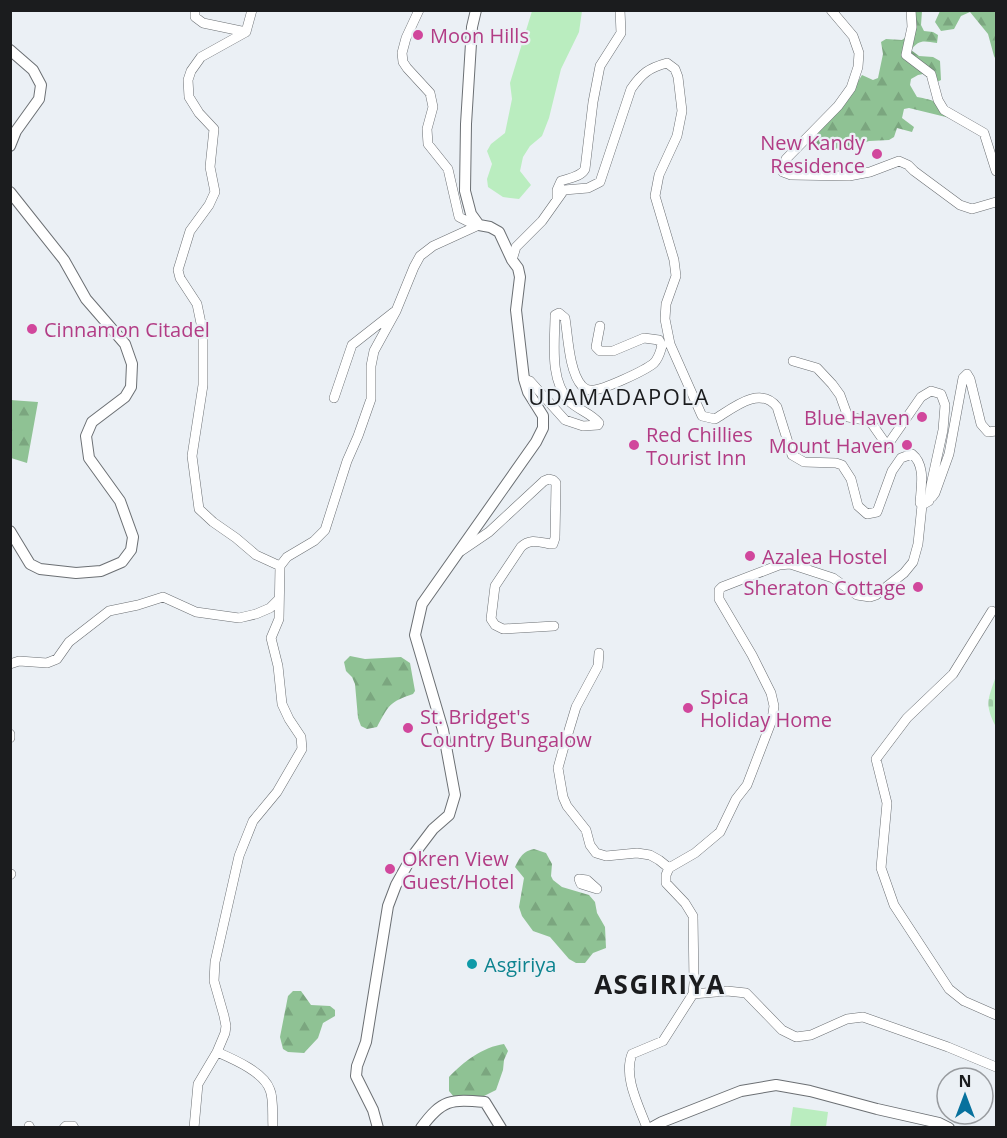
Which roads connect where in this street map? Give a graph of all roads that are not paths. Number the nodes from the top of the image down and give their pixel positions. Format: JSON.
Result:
{"nodes":[{"id":1,"x":195,"y":10,"type":"edge"},
{"id":2,"x":252,"y":10,"type":"edge"},
{"id":3,"x":419,"y":10,"type":"edge"},
{"id":4,"x":476,"y":10,"type":"edge"},
{"id":5,"x":620,"y":10,"type":"edge"},
{"id":6,"x":831,"y":10,"type":"edge"},
{"id":7,"x":911,"y":10,"type":"edge"},
{"id":8,"x":246,"y":32,"type":"junction"},
{"id":9,"x":10,"y":51,"type":"edge"},
{"id":10,"x":10,"y":146,"type":"edge"},
{"id":11,"x":996,"y":171,"type":"edge"},
{"id":12,"x":10,"y":192,"type":"edge"},
{"id":13,"x":557,"y":199,"type":"junction"},
{"id":14,"x":996,"y":202,"type":"edge"},
{"id":15,"x":479,"y":225,"type":"junction"},
{"id":16,"x":512,"y":260,"type":"junction"},
{"id":17,"x":396,"y":311,"type":"junction"},
{"id":18,"x":600,"y":326,"type":"dead end"},
{"id":19,"x":793,"y":361,"type":"dead end"},
{"id":20,"x":524,"y":379,"type":"junction"},
{"id":21,"x":334,"y":398,"type":"dead end"},
{"id":22,"x":996,"y":431,"type":"edge"},
{"id":23,"x":925,"y":503,"type":"junction"},
{"id":24,"x":10,"y":531,"type":"edge"},
{"id":25,"x":457,"y":554,"type":"junction"},
{"id":26,"x":280,"y":566,"type":"junction"},
{"id":27,"x":278,"y":600,"type":"junction"},
{"id":28,"x":992,"y":611,"type":"dead end"},
{"id":29,"x":554,"y":626,"type":"dead end"},
{"id":30,"x":599,"y":653,"type":"dead end"},
{"id":31,"x":10,"y":664,"type":"edge"},
{"id":32,"x":669,"y":868,"type":"junction"},
{"id":33,"x":693,"y":994,"type":"junction"},
{"id":34,"x":996,"y":1014,"type":"edge"},
{"id":35,"x":217,"y":1052,"type":"junction"},
{"id":36,"x":996,"y":1067,"type":"edge"},
{"id":37,"x":64,"y":1128,"type":"edge"},
{"id":38,"x":74,"y":1128,"type":"edge"},
{"id":39,"x":194,"y":1128,"type":"edge"},
{"id":40,"x":273,"y":1128,"type":"edge"},
{"id":41,"x":378,"y":1128,"type":"edge"},
{"id":42,"x":421,"y":1128,"type":"edge"},
{"id":43,"x":501,"y":1128,"type":"edge"},
{"id":44,"x":649,"y":1128,"type":"edge"},
{"id":45,"x":950,"y":1128,"type":"edge"}],
"edges":[{"from":1,"to":8,"type":"street"},
{"from":2,"to":8,"type":"street"},
{"from":3,"to":15,"type":"street"},
{"from":4,"to":15,"type":"street"},
{"from":5,"to":13,"type":"street"},
{"from":6,"to":14,"type":"street"},
{"from":7,"to":11,"type":"street"},
{"from":8,"to":26,"type":"street"},
{"from":9,"to":10,"type":"street"},
{"from":12,"to":24,"type":"street"},
{"from":13,"to":16,"type":"street"},
{"from":13,"to":23,"type":"street"},
{"from":15,"to":16,"type":"street"},
{"from":15,"to":17,"type":"street"},
{"from":16,"to":20,"type":"street"},
{"from":17,"to":21,"type":"street"},
{"from":17,"to":26,"type":"street"},
{"from":18,"to":20,"type":"street"},
{"from":19,"to":23,"type":"street"},
{"from":20,"to":25,"type":"street"},
{"from":22,"to":23,"type":"street"},
{"from":23,"to":32,"type":"street"},
{"from":25,"to":29,"type":"street"},
{"from":25,"to":41,"type":"street"},
{"from":26,"to":27,"type":"street"},
{"from":27,"to":31,"type":"street"},
{"from":27,"to":35,"type":"street"},
{"from":28,"to":34,"type":"street"},
{"from":30,"to":32,"type":"street"},
{"from":32,"to":33,"type":"street"},
{"from":33,"to":36,"type":"street"},
{"from":33,"to":44,"type":"street"},
{"from":35,"to":39,"type":"street"},
{"from":35,"to":40,"type":"street"},
{"from":37,"to":38,"type":"street"},
{"from":42,"to":43,"type":"street"},
{"from":44,"to":45,"type":"street"}]}
